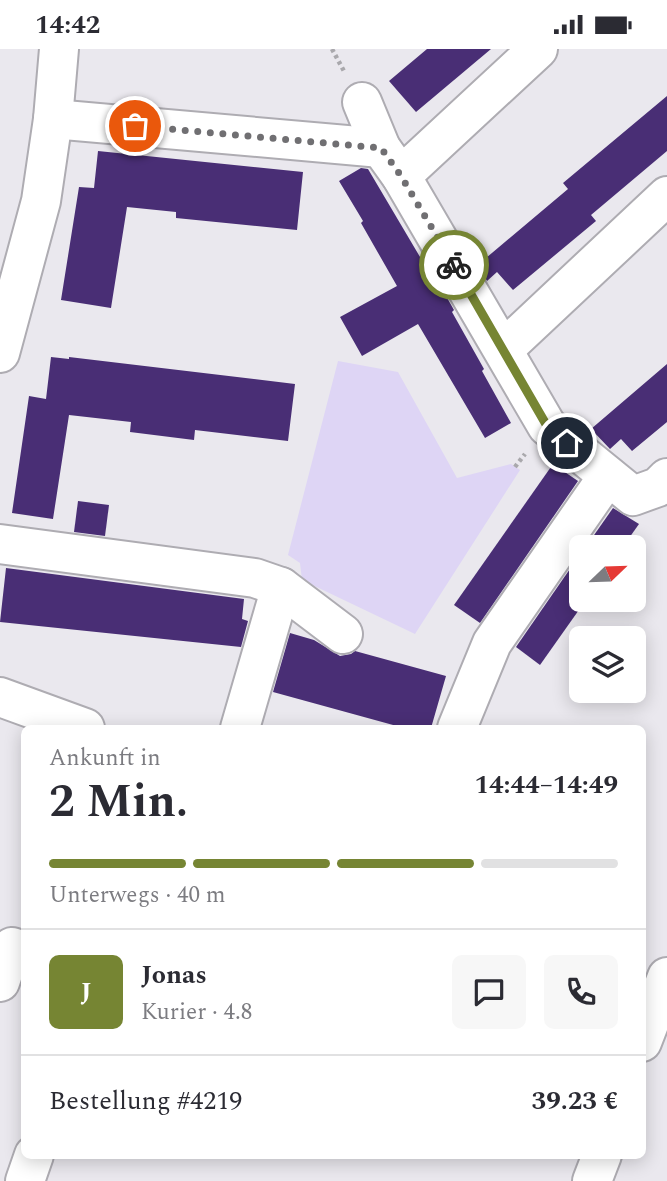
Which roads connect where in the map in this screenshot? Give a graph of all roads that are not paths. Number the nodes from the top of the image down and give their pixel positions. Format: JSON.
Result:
{"nodes":[{"id":1,"x":59,"y":49,"type":"edge"},
{"id":2,"x":538,"y":49,"type":"edge"},
{"id":3,"x":362,"y":102,"type":"dead end"},
{"id":4,"x":52,"y":119,"type":"junction"},
{"id":5,"x":391,"y":162,"type":"junction"},
{"id":6,"x":667,"y":196,"type":"edge"},
{"id":7,"x":504,"y":349,"type":"junction"},
{"id":8,"x":0,"y":353,"type":"edge"},
{"id":9,"x":608,"y":476,"type":"junction"},
{"id":10,"x":667,"y":478,"type":"edge"},
{"id":11,"x":0,"y":544,"type":"edge"},
{"id":12,"x":281,"y":587,"type":"junction"},
{"id":13,"x":343,"y":634,"type":"dead end"},
{"id":14,"x":0,"y":697,"type":"edge"},
{"id":15,"x":77,"y":725,"type":"edge"},
{"id":16,"x":241,"y":725,"type":"edge"},
{"id":17,"x":458,"y":725,"type":"edge"},
{"id":18,"x":21,"y":950,"type":"edge"},
{"id":19,"x":667,"y":977,"type":"edge"},
{"id":20,"x":0,"y":982,"type":"edge"},
{"id":21,"x":650,"y":1029,"type":"edge"},
{"id":22,"x":33,"y":1159,"type":"edge"},
{"id":23,"x":600,"y":1159,"type":"edge"},
{"id":24,"x":25,"y":1181,"type":"edge"},
{"id":25,"x":592,"y":1181,"type":"edge"}],
"edges":[{"from":1,"to":4,"type":"street"},
{"from":2,"to":5,"type":"street"},
{"from":3,"to":5,"type":"street"},
{"from":4,"to":5,"type":"street"},
{"from":4,"to":8,"type":"street"},
{"from":5,"to":7,"type":"street"},
{"from":6,"to":7,"type":"street"},
{"from":7,"to":9,"type":"street"},
{"from":9,"to":10,"type":"street"},
{"from":9,"to":17,"type":"street"},
{"from":11,"to":12,"type":"street"},
{"from":12,"to":13,"type":"street"},
{"from":12,"to":16,"type":"street"},
{"from":14,"to":15,"type":"street"},
{"from":18,"to":20,"type":"street"},
{"from":19,"to":21,"type":"street"},
{"from":22,"to":24,"type":"street"},
{"from":23,"to":25,"type":"street"}]}
